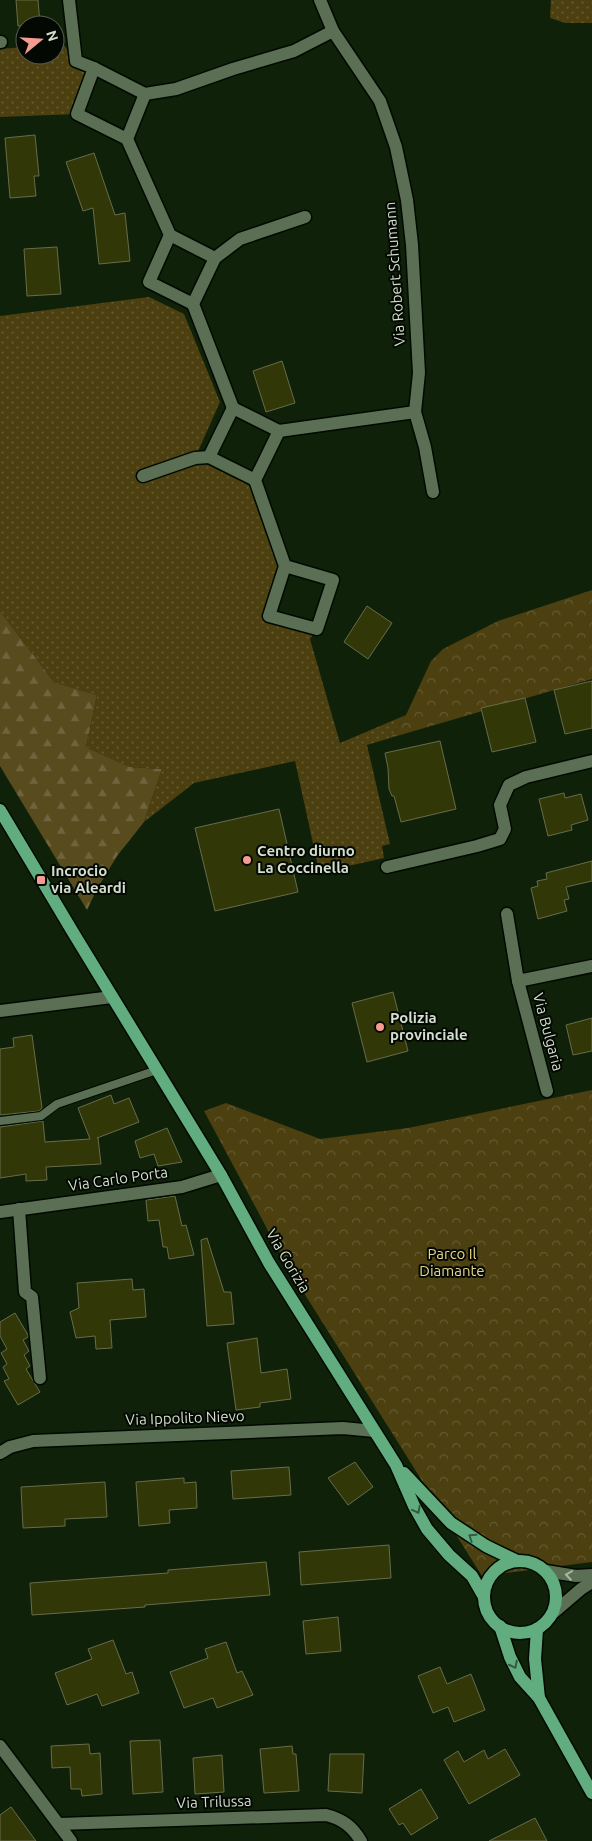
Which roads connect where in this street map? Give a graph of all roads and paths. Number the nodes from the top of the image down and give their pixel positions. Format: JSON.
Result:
{"nodes":[{"id":1,"x":69,"y":0,"type":"edge"},
{"id":2,"x":320,"y":0,"type":"edge"},
{"id":3,"x":333,"y":31,"type":"junction"},
{"id":4,"x":94,"y":68,"type":"junction"},
{"id":5,"x":144,"y":94,"type":"junction"},
{"id":6,"x":127,"y":139,"type":"junction"},
{"id":7,"x":305,"y":217,"type":"dead end"},
{"id":8,"x":170,"y":235,"type":"junction"},
{"id":9,"x":215,"y":258,"type":"junction"},
{"id":10,"x":193,"y":304,"type":"junction"},
{"id":11,"x":233,"y":408,"type":"junction"},
{"id":12,"x":415,"y":412,"type":"junction"},
{"id":13,"x":279,"y":431,"type":"junction"},
{"id":14,"x":209,"y":457,"type":"junction"},
{"id":15,"x":143,"y":476,"type":"dead end"},
{"id":16,"x":255,"y":480,"type":"junction"},
{"id":17,"x":433,"y":492,"type":"dead end"},
{"id":18,"x":285,"y":566,"type":"junction"},
{"id":19,"x":592,"y":761,"type":"edge"},
{"id":20,"x":0,"y":810,"type":"edge"},
{"id":21,"x":5,"y":827,"type":"edge"},
{"id":22,"x":386,"y":867,"type":"dead end"},
{"id":23,"x":507,"y":914,"type":"dead end"},
{"id":24,"x":592,"y":966,"type":"edge"},
{"id":25,"x":518,"y":981,"type":"junction"},
{"id":26,"x":112,"y":997,"type":"junction"},
{"id":27,"x":0,"y":1011,"type":"edge"},
{"id":28,"x":156,"y":1070,"type":"junction"},
{"id":29,"x":547,"y":1091,"type":"dead end"},
{"id":30,"x":0,"y":1121,"type":"edge"},
{"id":31,"x":221,"y":1176,"type":"junction"},
{"id":32,"x":19,"y":1209,"type":"junction"},
{"id":33,"x":0,"y":1212,"type":"edge"},
{"id":34,"x":40,"y":1378,"type":"dead end"},
{"id":35,"x":374,"y":1431,"type":"junction"},
{"id":36,"x":0,"y":1453,"type":"edge"},
{"id":37,"x":396,"y":1465,"type":"junction"},
{"id":38,"x":515,"y":1560,"type":"junction"},
{"id":39,"x":546,"y":1571,"type":"junction"},
{"id":40,"x":592,"y":1575,"type":"edge"},
{"id":41,"x":592,"y":1582,"type":"edge"},
{"id":42,"x":484,"y":1597,"type":"junction"},
{"id":43,"x":553,"y":1613,"type":"junction"},
{"id":44,"x":500,"y":1626,"type":"junction"},
{"id":45,"x":537,"y":1629,"type":"junction"},
{"id":46,"x":539,"y":1698,"type":"junction"},
{"id":47,"x":0,"y":1746,"type":"edge"},
{"id":48,"x":592,"y":1793,"type":"edge"},
{"id":49,"x":59,"y":1824,"type":"junction"},
{"id":50,"x":71,"y":1841,"type":"edge"},
{"id":51,"x":361,"y":1841,"type":"edge"}],
"edges":[{"from":1,"to":4,"type":"street"},
{"from":2,"to":3,"type":"street","name":"Via Robert Schumann"},
{"from":3,"to":5,"type":"street"},
{"from":3,"to":12,"type":"street","name":"Via Robert Schumann"},
{"from":4,"to":5,"type":"street"},
{"from":4,"to":6,"type":"street"},
{"from":5,"to":6,"type":"street"},
{"from":6,"to":8,"type":"street"},
{"from":7,"to":9,"type":"street"},
{"from":8,"to":9,"type":"street"},
{"from":8,"to":10,"type":"street"},
{"from":9,"to":10,"type":"street"},
{"from":10,"to":11,"type":"street"},
{"from":11,"to":13,"type":"street"},
{"from":11,"to":14,"type":"street"},
{"from":12,"to":13,"type":"street"},
{"from":12,"to":17,"type":"street","name":"Via Robert Schumann"},
{"from":13,"to":16,"type":"street"},
{"from":14,"to":15,"type":"street"},
{"from":14,"to":16,"type":"street"},
{"from":16,"to":18,"type":"street"},
{"from":18,"to":18,"type":"street"},
{"from":19,"to":22,"type":"street"},
{"from":20,"to":21,"type":"main road","name":"Via Gorizia"},
{"from":21,"to":26,"type":"main road","name":"Via Gorizia"},
{"from":23,"to":25,"type":"street","name":"Via Bulgaria"},
{"from":24,"to":25,"type":"street","name":"Via Bulgaria"},
{"from":25,"to":29,"type":"street","name":"Via Bulgaria"},
{"from":26,"to":27,"type":"street"},
{"from":26,"to":28,"type":"main road","name":"Via Gorizia"},
{"from":28,"to":30,"type":"lane"},
{"from":28,"to":31,"type":"main road","name":"Via Gorizia"},
{"from":31,"to":32,"type":"street","name":"Via Carlo Porta"},
{"from":31,"to":35,"type":"main road","name":"Via Gorizia"},
{"from":32,"to":33,"type":"street","name":"Via Carlo Porta"},
{"from":32,"to":34,"type":"street"},
{"from":35,"to":36,"type":"street","name":"Via Ippolito Nievo"},
{"from":35,"to":37,"type":"main road","name":"Via Gorizia"},
{"from":38,"to":37,"type":"main road","name":"Via Gorizia","one_way":true},
{"from":37,"to":42,"type":"main road","name":"Via Gorizia","one_way":true},
{"from":38,"to":39,"type":"main road"},
{"from":38,"to":42,"type":"main road"},
{"from":40,"to":39,"type":"street","one_way":true},
{"from":39,"to":43,"type":"main road"},
{"from":41,"to":43,"type":"street"},
{"from":42,"to":44,"type":"main road"},
{"from":43,"to":45,"type":"main road"},
{"from":44,"to":45,"type":"main road"},
{"from":44,"to":46,"type":"main road","one_way":true},
{"from":45,"to":46,"type":"main road"},
{"from":46,"to":48,"type":"main road"},
{"from":47,"to":49,"type":"street"},
{"from":49,"to":50,"type":"street"},
{"from":49,"to":51,"type":"street","name":"Via Trilussa"}]}
